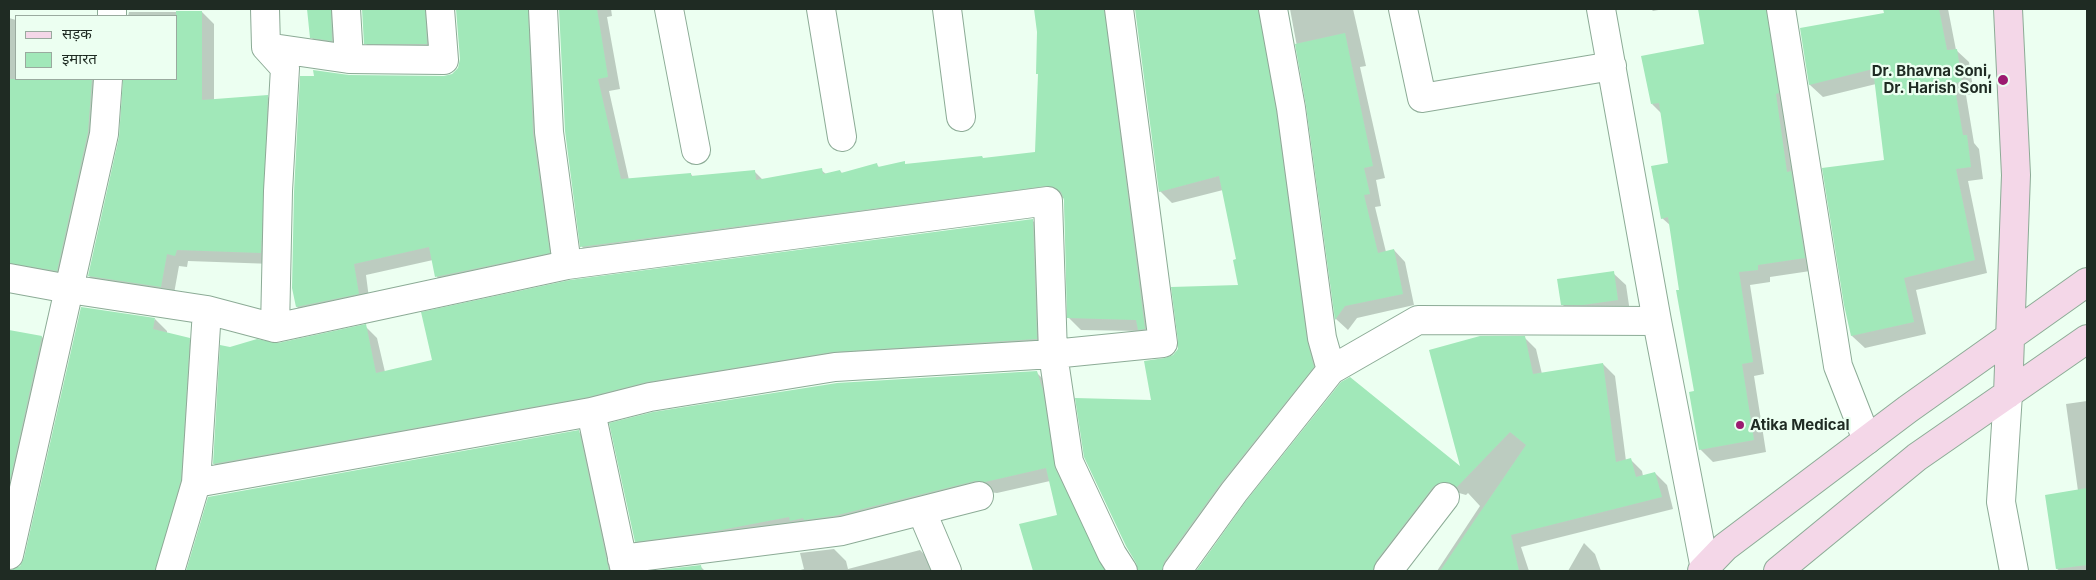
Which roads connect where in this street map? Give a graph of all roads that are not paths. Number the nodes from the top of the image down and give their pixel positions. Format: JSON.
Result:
{"nodes":[{"id":1,"x":265,"y":9,"type":"edge"},
{"id":2,"x":346,"y":9,"type":"edge"},
{"id":3,"x":440,"y":9,"type":"edge"},
{"id":4,"x":544,"y":9,"type":"edge"},
{"id":5,"x":669,"y":9,"type":"edge"},
{"id":6,"x":821,"y":9,"type":"edge"},
{"id":7,"x":947,"y":9,"type":"edge"},
{"id":8,"x":1119,"y":9,"type":"edge"},
{"id":9,"x":1273,"y":9,"type":"edge"},
{"id":10,"x":1403,"y":9,"type":"edge"},
{"id":11,"x":1601,"y":9,"type":"edge"},
{"id":12,"x":1780,"y":9,"type":"edge"},
{"id":13,"x":2008,"y":9,"type":"edge"},
{"id":14,"x":266,"y":47,"type":"junction"},
{"id":15,"x":349,"y":59,"type":"junction"},
{"id":16,"x":1612,"y":66,"type":"junction"},
{"id":17,"x":108,"y":80,"type":"edge"},
{"id":18,"x":961,"y":117,"type":"dead end"},
{"id":19,"x":842,"y":137,"type":"dead end"},
{"id":20,"x":696,"y":150,"type":"dead end"},
{"id":21,"x":567,"y":265,"type":"junction"},
{"id":22,"x":9,"y":278,"type":"edge"},
{"id":23,"x":2087,"y":282,"type":"edge"},
{"id":24,"x":69,"y":289,"type":"junction"},
{"id":25,"x":207,"y":310,"type":"junction"},
{"id":26,"x":1657,"y":321,"type":"junction"},
{"id":27,"x":274,"y":328,"type":"junction"},
{"id":28,"x":2010,"y":337,"type":"junction"},
{"id":29,"x":2087,"y":339,"type":"edge"},
{"id":30,"x":1053,"y":354,"type":"junction"},
{"id":31,"x":1331,"y":370,"type":"junction"},
{"id":32,"x":2008,"y":394,"type":"junction"},
{"id":33,"x":591,"y":412,"type":"junction"},
{"id":34,"x":1867,"y":440,"type":"junction"},
{"id":35,"x":196,"y":483,"type":"junction"},
{"id":36,"x":979,"y":496,"type":"dead end"},
{"id":37,"x":1445,"y":497,"type":"dead end"},
{"id":38,"x":922,"y":512,"type":"junction"},
{"id":39,"x":9,"y":555,"type":"edge"},
{"id":40,"x":623,"y":565,"type":"edge"},
{"id":41,"x":1704,"y":570,"type":"edge"},
{"id":42,"x":170,"y":571,"type":"edge"},
{"id":43,"x":947,"y":571,"type":"edge"},
{"id":44,"x":1124,"y":571,"type":"edge"},
{"id":45,"x":1177,"y":571,"type":"edge"},
{"id":46,"x":1388,"y":571,"type":"edge"},
{"id":47,"x":1778,"y":571,"type":"edge"},
{"id":48,"x":2014,"y":571,"type":"edge"}],
"edges":[{"from":1,"to":14,"type":"street"},
{"from":2,"to":15,"type":"street"},
{"from":3,"to":15,"type":"street"},
{"from":4,"to":21,"type":"street"},
{"from":5,"to":20,"type":"street"},
{"from":6,"to":19,"type":"street"},
{"from":7,"to":18,"type":"street"},
{"from":8,"to":30,"type":"street"},
{"from":9,"to":31,"type":"street"},
{"from":10,"to":16,"type":"street"},
{"from":11,"to":16,"type":"street"},
{"from":12,"to":34,"type":"street"},
{"from":13,"to":28,"type":"main road"},
{"from":14,"to":15,"type":"street"},
{"from":14,"to":27,"type":"street"},
{"from":16,"to":26,"type":"street"},
{"from":17,"to":24,"type":"street"},
{"from":21,"to":27,"type":"street"},
{"from":21,"to":30,"type":"street"},
{"from":22,"to":24,"type":"street"},
{"from":23,"to":28,"type":"main road"},
{"from":24,"to":25,"type":"street"},
{"from":24,"to":39,"type":"street"},
{"from":25,"to":27,"type":"street"},
{"from":25,"to":35,"type":"street"},
{"from":26,"to":31,"type":"street"},
{"from":26,"to":41,"type":"street"},
{"from":28,"to":32,"type":"main road"},
{"from":28,"to":34,"type":"main road"},
{"from":29,"to":32,"type":"main road"},
{"from":30,"to":33,"type":"street"},
{"from":30,"to":44,"type":"street"},
{"from":31,"to":45,"type":"street"},
{"from":32,"to":47,"type":"main road"},
{"from":32,"to":48,"type":"street"},
{"from":33,"to":35,"type":"street"},
{"from":33,"to":40,"type":"street"},
{"from":34,"to":41,"type":"main road"},
{"from":35,"to":42,"type":"street"},
{"from":36,"to":38,"type":"street"},
{"from":37,"to":46,"type":"street"},
{"from":38,"to":40,"type":"street"},
{"from":38,"to":43,"type":"street"}]}
